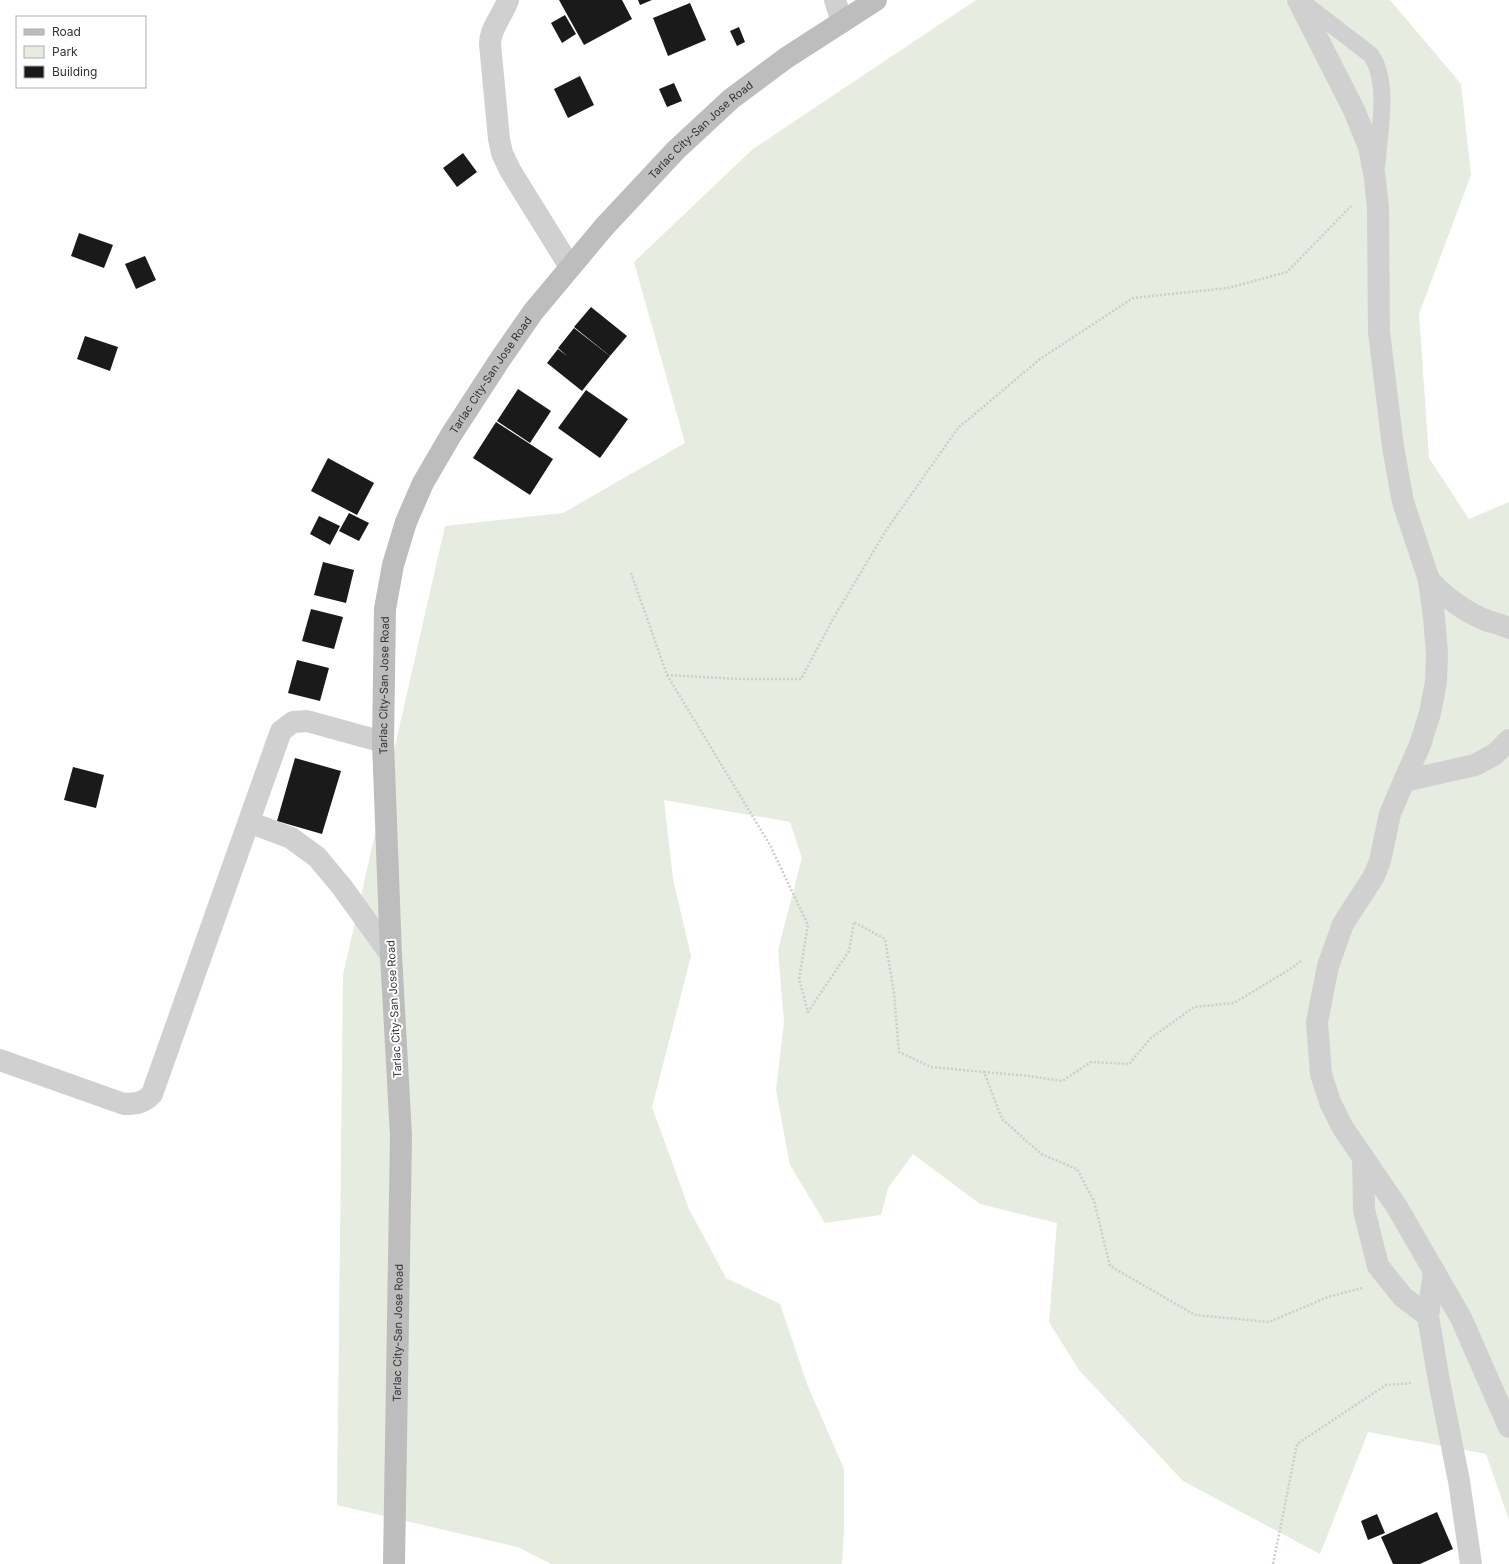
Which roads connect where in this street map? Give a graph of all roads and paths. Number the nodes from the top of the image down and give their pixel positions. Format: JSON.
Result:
{"nodes":[{"id":1,"x":508,"y":0,"type":"edge"},
{"id":2,"x":834,"y":0,"type":"edge"},
{"id":3,"x":876,"y":0,"type":"edge"},
{"id":4,"x":1299,"y":0,"type":"edge"},
{"id":5,"x":842,"y":22,"type":"junction"},
{"id":6,"x":1375,"y":179,"type":"junction"},
{"id":7,"x":570,"y":266,"type":"junction"},
{"id":8,"x":632,"y":573,"type":"dead end"},
{"id":9,"x":1429,"y":580,"type":"junction"},
{"id":10,"x":1509,"y":628,"type":"edge"},
{"id":11,"x":667,"y":675,"type":"junction"},
{"id":12,"x":1509,"y":740,"type":"edge"},
{"id":13,"x":383,"y":742,"type":"junction"},
{"id":14,"x":1404,"y":781,"type":"junction"},
{"id":15,"x":249,"y":822,"type":"junction"},
{"id":16,"x":391,"y":955,"type":"junction"},
{"id":17,"x":1304,"y":959,"type":"dead end"},
{"id":18,"x":0,"y":1060,"type":"edge"},
{"id":19,"x":984,"y":1072,"type":"junction"},
{"id":20,"x":1363,"y":1157,"type":"junction"},
{"id":21,"x":1434,"y":1271,"type":"junction"},
{"id":22,"x":1389,"y":1280,"type":"junction"},
{"id":23,"x":1428,"y":1316,"type":"junction"},
{"id":24,"x":1439,"y":1381,"type":"junction"},
{"id":25,"x":1509,"y":1427,"type":"edge"},
{"id":26,"x":394,"y":1564,"type":"edge"},
{"id":27,"x":1273,"y":1564,"type":"edge"},
{"id":28,"x":1471,"y":1564,"type":"edge"}],
"edges":[{"from":1,"to":7,"type":"street"},
{"from":2,"to":5,"type":"street"},
{"from":3,"to":5,"type":"main road","name":"Tarlac City-San Jose Road"},
{"from":4,"to":6,"type":"street"},
{"from":4,"to":6,"type":"lane"},
{"from":5,"to":7,"type":"main road","name":"Tarlac City-San Jose Road"},
{"from":6,"to":9,"type":"street"},
{"from":6,"to":11,"type":"path"},
{"from":7,"to":13,"type":"main road","name":"Tarlac City-San Jose Road"},
{"from":8,"to":11,"type":"path"},
{"from":9,"to":10,"type":"street"},
{"from":9,"to":14,"type":"street"},
{"from":11,"to":19,"type":"path"},
{"from":12,"to":14,"type":"street"},
{"from":13,"to":15,"type":"street"},
{"from":13,"to":16,"type":"main road","name":"Tarlac City-San Jose Road"},
{"from":14,"to":20,"type":"street"},
{"from":15,"to":16,"type":"street"},
{"from":15,"to":18,"type":"street"},
{"from":16,"to":26,"type":"main road","name":"Tarlac City-San Jose Road"},
{"from":17,"to":19,"type":"path"},
{"from":19,"to":22,"type":"path"},
{"from":20,"to":21,"type":"street"},
{"from":20,"to":22,"type":"street"},
{"from":21,"to":23,"type":"street"},
{"from":21,"to":25,"type":"street"},
{"from":22,"to":23,"type":"street"},
{"from":23,"to":24,"type":"street"},
{"from":24,"to":27,"type":"path"},
{"from":24,"to":28,"type":"street"}]}
